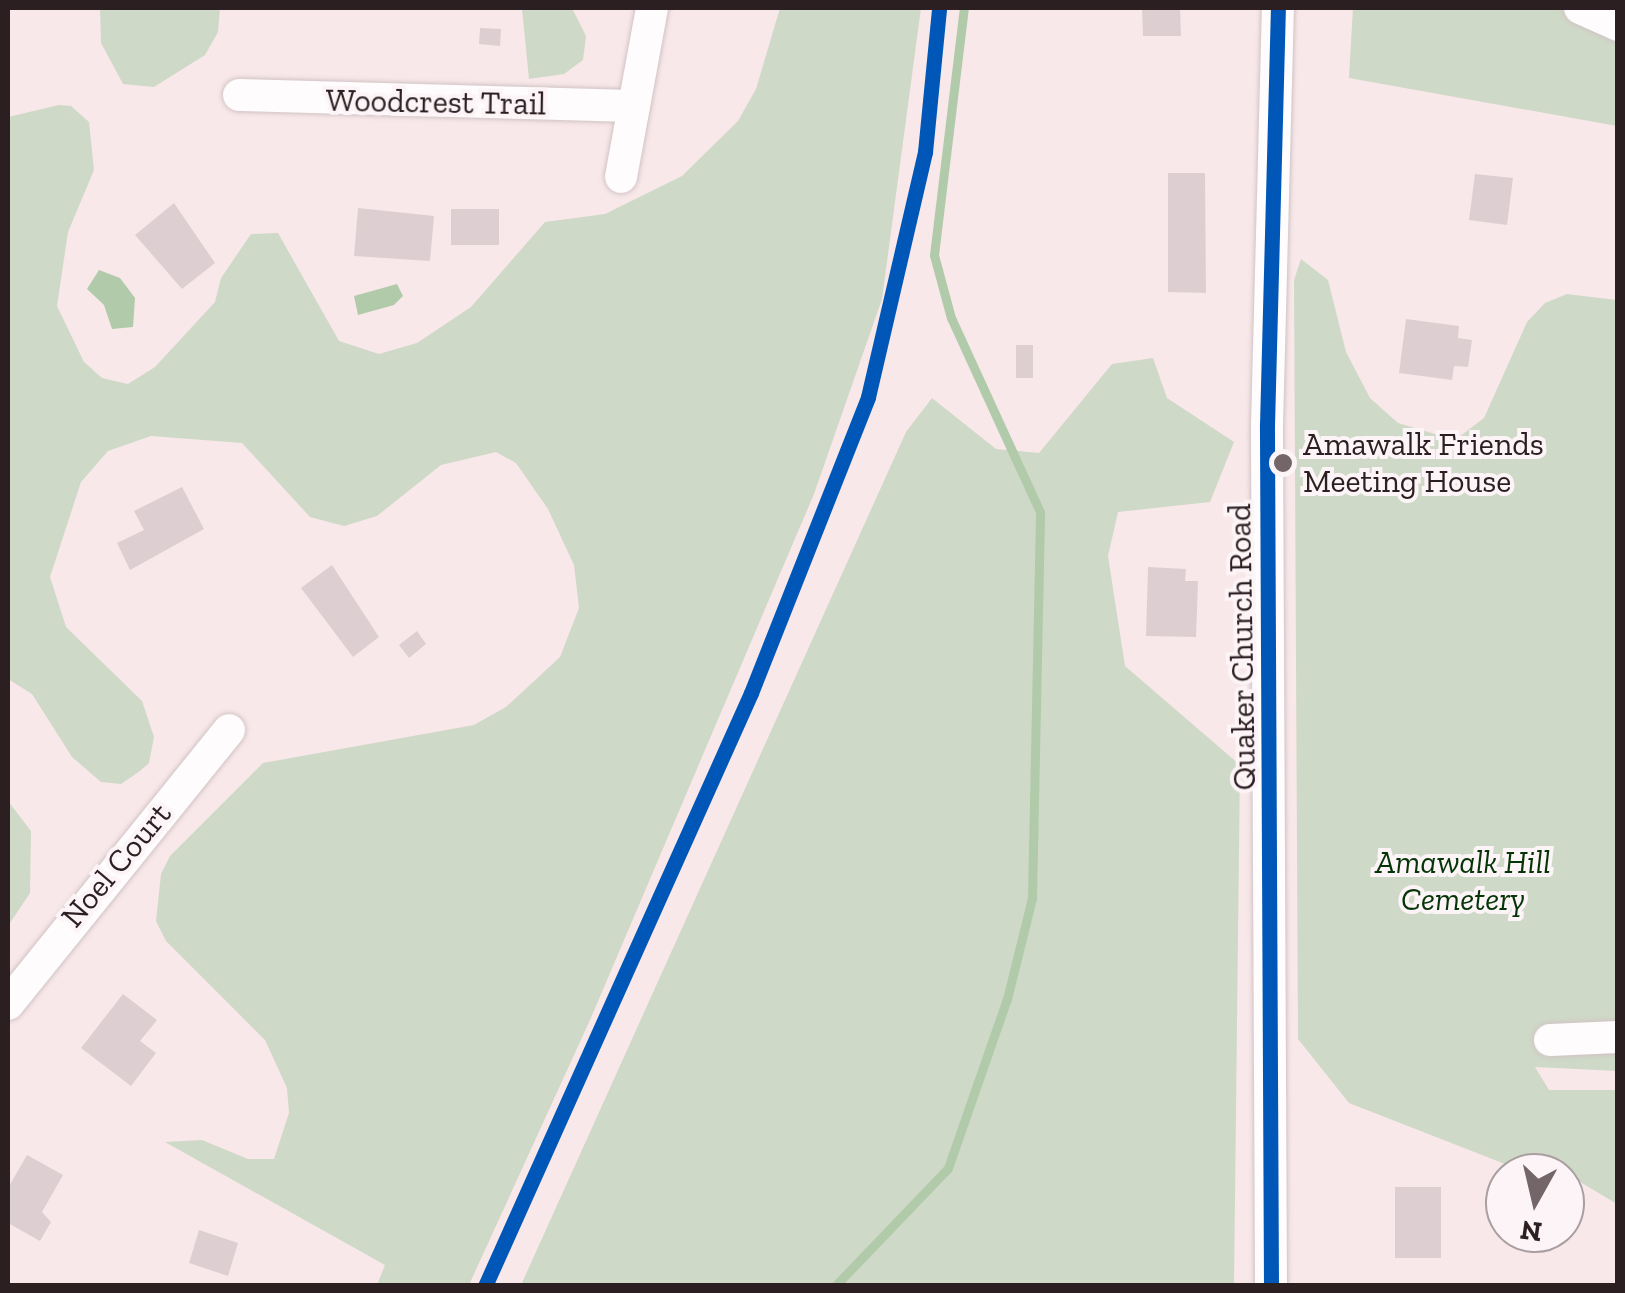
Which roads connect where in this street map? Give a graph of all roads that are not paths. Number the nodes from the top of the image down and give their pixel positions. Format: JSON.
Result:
{"nodes":[{"id":1,"x":652,"y":8,"type":"edge"},
{"id":2,"x":1278,"y":8,"type":"edge"},
{"id":3,"x":1580,"y":8,"type":"edge"},
{"id":4,"x":1618,"y":25,"type":"edge"},
{"id":5,"x":239,"y":96,"type":"dead end"},
{"id":6,"x":634,"y":106,"type":"junction"},
{"id":7,"x":621,"y":177,"type":"dead end"},
{"id":8,"x":229,"y":730,"type":"dead end"},
{"id":9,"x":8,"y":1004,"type":"edge"},
{"id":10,"x":1618,"y":1036,"type":"edge"},
{"id":11,"x":1550,"y":1040,"type":"dead end"},
{"id":12,"x":1271,"y":1286,"type":"edge"}],
"edges":[{"from":1,"to":6,"type":"street"},
{"from":2,"to":12,"type":"street","name":"Quaker Church Road"},
{"from":3,"to":4,"type":"street"},
{"from":5,"to":6,"type":"street","name":"Woodcrest Trail"},
{"from":6,"to":7,"type":"street"},
{"from":8,"to":9,"type":"street","name":"Noel Court"},
{"from":10,"to":11,"type":"street"}]}
